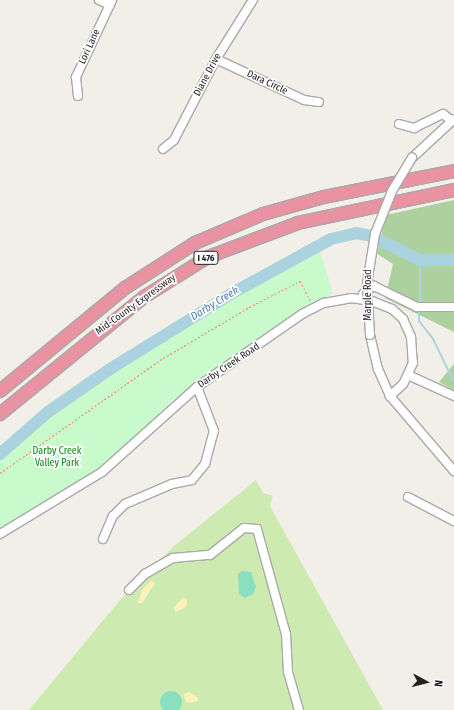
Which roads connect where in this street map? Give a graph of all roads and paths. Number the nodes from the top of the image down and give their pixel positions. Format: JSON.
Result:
{"nodes":[{"id":1,"x":99,"y":0,"type":"edge"},
{"id":2,"x":253,"y":0,"type":"edge"},
{"id":3,"x":111,"y":3,"type":"edge"},
{"id":4,"x":216,"y":59,"type":"junction"},
{"id":5,"x":78,"y":96,"type":"dead end"},
{"id":6,"x":319,"y":102,"type":"dead end"},
{"id":7,"x":453,"y":120,"type":"edge"},
{"id":8,"x":399,"y":124,"type":"dead end"},
{"id":9,"x":163,"y":149,"type":"dead end"},
{"id":10,"x":454,"y":171,"type":"edge"},
{"id":11,"x":454,"y":190,"type":"edge"},
{"id":12,"x":359,"y":299,"type":"junction"},
{"id":13,"x":314,"y":308,"type":"junction"},
{"id":14,"x":454,"y":308,"type":"edge"},
{"id":15,"x":408,"y":374,"type":"junction"},
{"id":16,"x":197,"y":387,"type":"junction"},
{"id":17,"x":0,"y":391,"type":"edge"},
{"id":18,"x":390,"y":396,"type":"junction"},
{"id":19,"x":454,"y":396,"type":"edge"},
{"id":20,"x":0,"y":414,"type":"edge"},
{"id":21,"x":454,"y":470,"type":"edge"},
{"id":22,"x":0,"y":472,"type":"edge"},
{"id":23,"x":408,"y":497,"type":"dead end"},
{"id":24,"x":454,"y":521,"type":"edge"},
{"id":25,"x":0,"y":534,"type":"edge"},
{"id":26,"x":103,"y":539,"type":"dead end"},
{"id":27,"x":129,"y":590,"type":"dead end"},
{"id":28,"x":299,"y":710,"type":"edge"}],
"edges":[{"from":1,"to":3,"type":"street"},
{"from":2,"to":4,"type":"street","name":"Diane Drive"},
{"from":3,"to":5,"type":"street","name":"Lori Lane"},
{"from":4,"to":6,"type":"street","name":"Dara Circle"},
{"from":4,"to":9,"type":"street","name":"Diane Drive"},
{"from":7,"to":8,"type":"street"},
{"from":7,"to":18,"type":"street","name":"Marple Road","bridge":true},
{"from":10,"to":17,"type":"highway","name":"Mid-County Expressway","number":"I 476"},
{"from":11,"to":20,"type":"highway","name":"Mid-County Expressway","number":"I 476"},
{"from":12,"to":13,"type":"street","name":"Darby Creek Road"},
{"from":12,"to":14,"type":"street"},
{"from":12,"to":15,"type":"street","name":"Darby Creek Road"},
{"from":13,"to":16,"type":"street","name":"Darby Creek Road"},
{"from":13,"to":22,"type":"path"},
{"from":15,"to":18,"type":"street","name":"Darby Creek Road"},
{"from":15,"to":19,"type":"street"},
{"from":16,"to":25,"type":"street","name":"Darby Creek Road"},
{"from":16,"to":26,"type":"street"},
{"from":18,"to":21,"type":"street","name":"Marple Road"},
{"from":23,"to":24,"type":"street"},
{"from":27,"to":28,"type":"street"}]}
